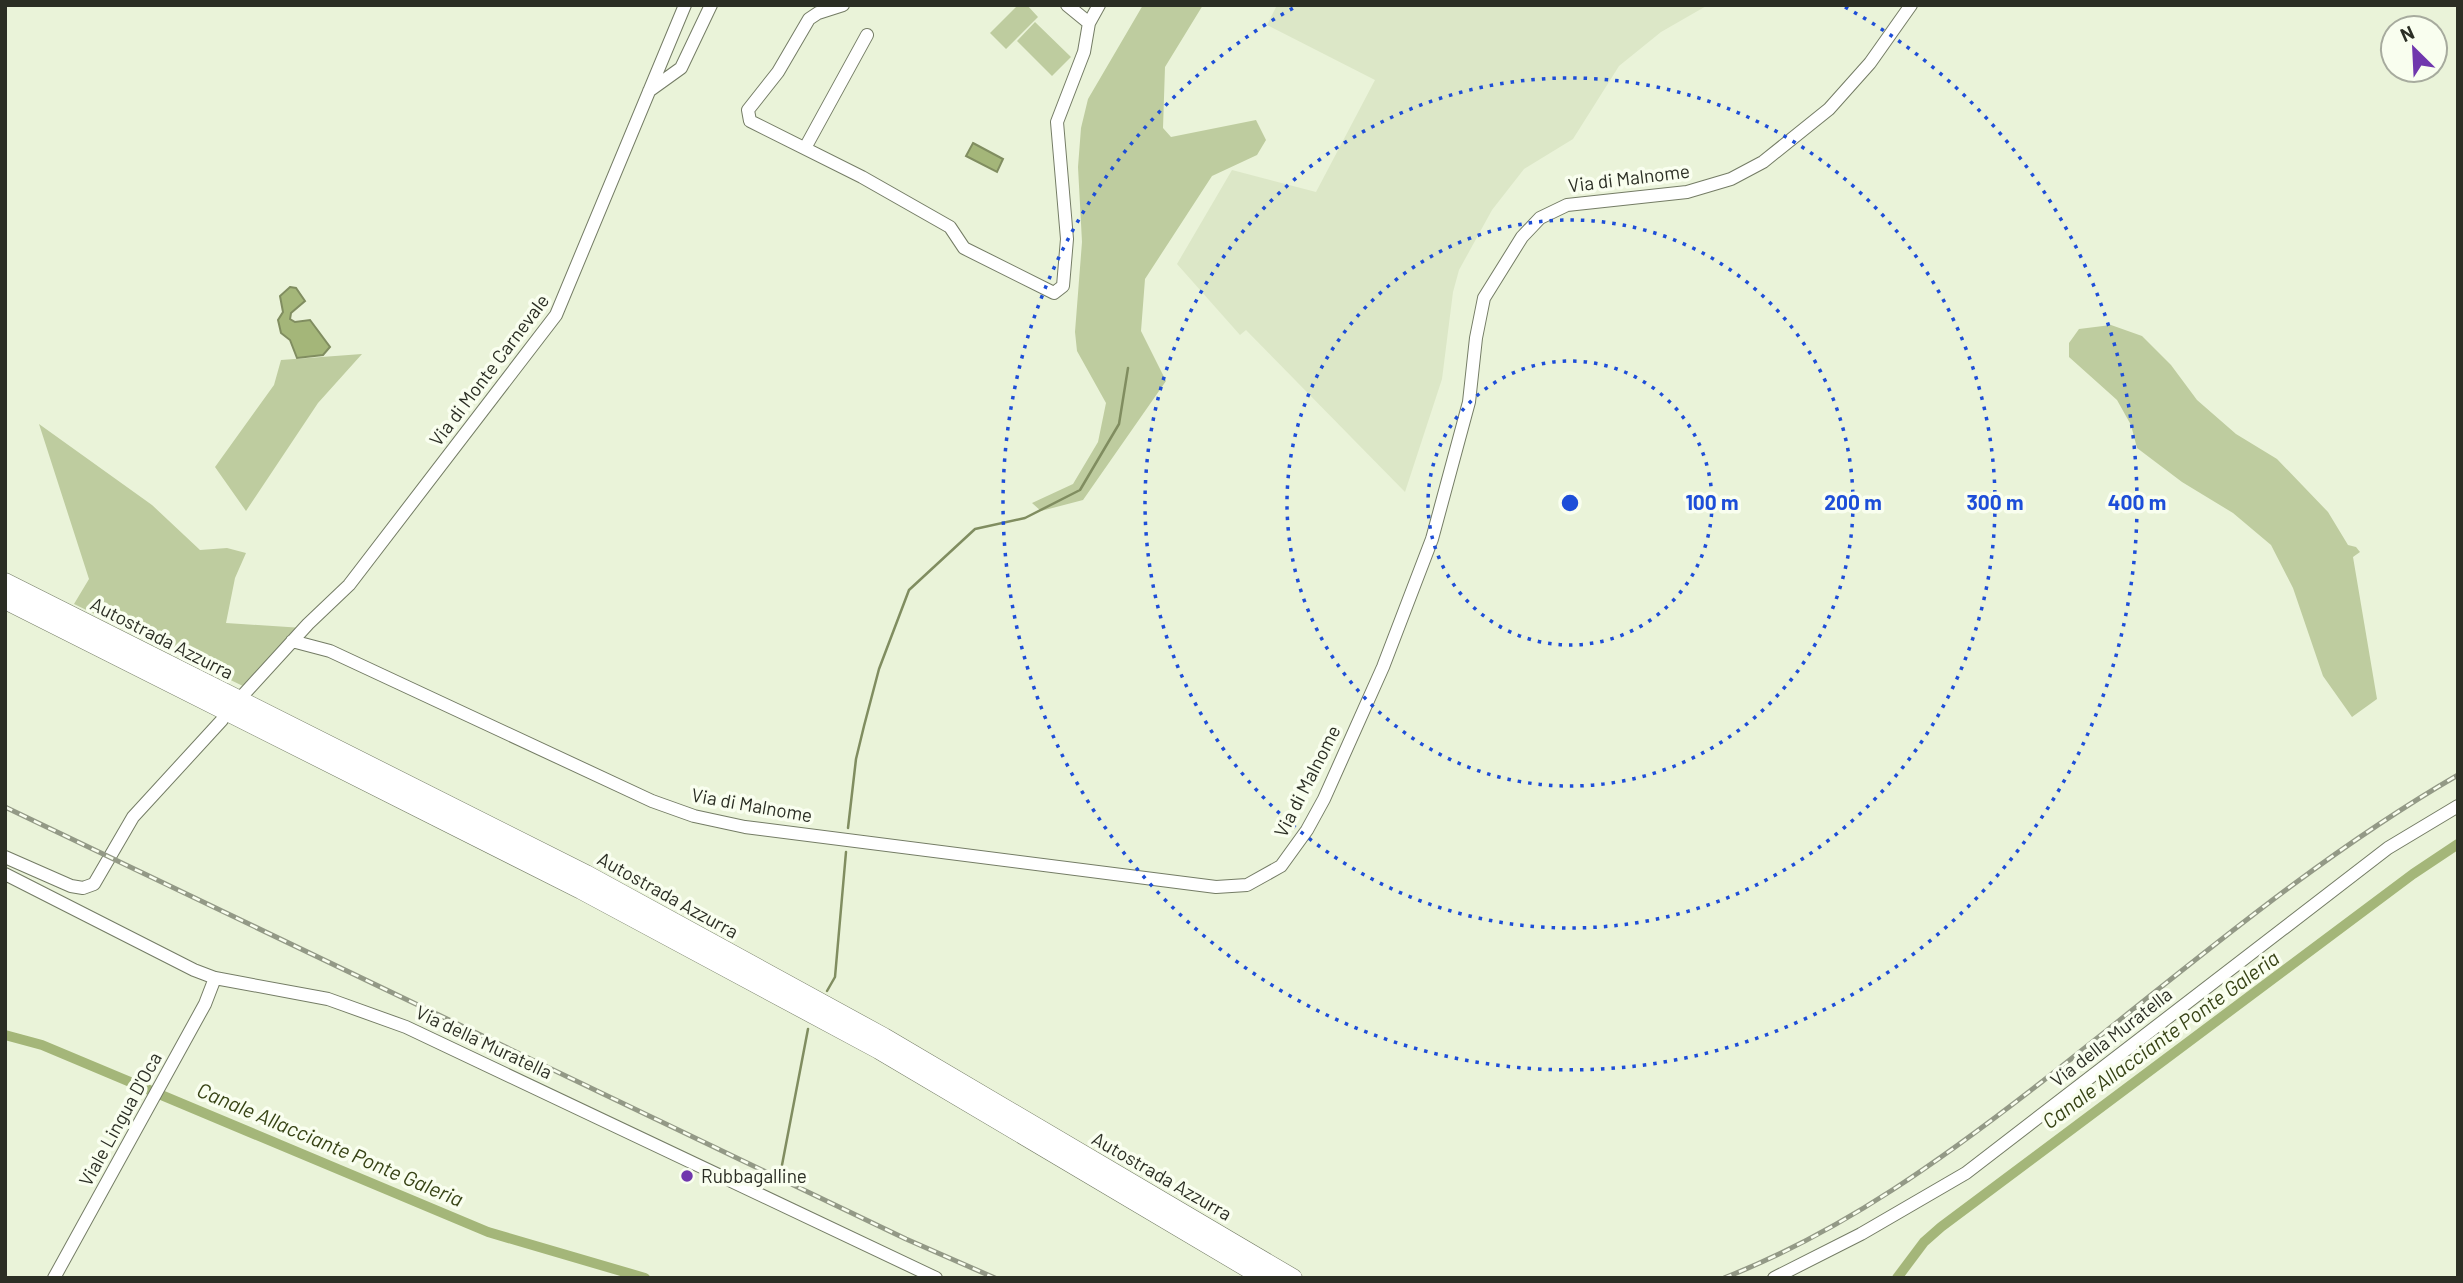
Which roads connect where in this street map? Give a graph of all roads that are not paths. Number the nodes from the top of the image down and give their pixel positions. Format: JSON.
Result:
{"nodes":[{"id":1,"x":685,"y":5,"type":"edge"},
{"id":2,"x":711,"y":5,"type":"edge"},
{"id":3,"x":843,"y":5,"type":"edge"},
{"id":4,"x":1067,"y":5,"type":"edge"},
{"id":5,"x":1099,"y":5,"type":"edge"},
{"id":6,"x":1912,"y":5,"type":"edge"},
{"id":7,"x":1089,"y":23,"type":"junction"},
{"id":8,"x":867,"y":35,"type":"dead end"},
{"id":9,"x":649,"y":91,"type":"junction"},
{"id":10,"x":805,"y":148,"type":"junction"},
{"id":11,"x":5,"y":582,"type":"edge"},
{"id":12,"x":5,"y":600,"type":"edge"},
{"id":13,"x":292,"y":641,"type":"junction"},
{"id":14,"x":244,"y":694,"type":"dead end"},
{"id":15,"x":222,"y":720,"type":"dead end"},
{"id":16,"x":2458,"y":806,"type":"edge"},
{"id":17,"x":5,"y":857,"type":"edge"},
{"id":18,"x":5,"y":874,"type":"edge"},
{"id":19,"x":215,"y":978,"type":"junction"},
{"id":20,"x":54,"y":1278,"type":"edge"},
{"id":21,"x":936,"y":1278,"type":"edge"},
{"id":22,"x":1264,"y":1278,"type":"edge"},
{"id":23,"x":1293,"y":1278,"type":"edge"},
{"id":24,"x":1774,"y":1278,"type":"edge"}],
"edges":[{"from":1,"to":9,"type":"street","name":"Via di Monte Carnevale"},
{"from":2,"to":9,"type":"street"},
{"from":3,"to":10,"type":"street"},
{"from":4,"to":7,"type":"street"},
{"from":5,"to":7,"type":"street"},
{"from":6,"to":13,"type":"street","name":"Via di Malnome"},
{"from":7,"to":10,"type":"street"},
{"from":8,"to":10,"type":"street"},
{"from":9,"to":13,"type":"street","name":"Via di Monte Carnevale"},
{"from":11,"to":23,"type":"highway","name":"Autostrada Azzurra"},
{"from":12,"to":22,"type":"highway","name":"Autostrada Azzurra"},
{"from":13,"to":14,"type":"street"},
{"from":15,"to":17,"type":"street"},
{"from":16,"to":24,"type":"street","name":"Via della Muratella"},
{"from":18,"to":19,"type":"street","name":"Via della Muratella"},
{"from":19,"to":20,"type":"street","name":"Viale Lingua D'Oca"},
{"from":19,"to":21,"type":"street","name":"Via della Muratella"}]}
